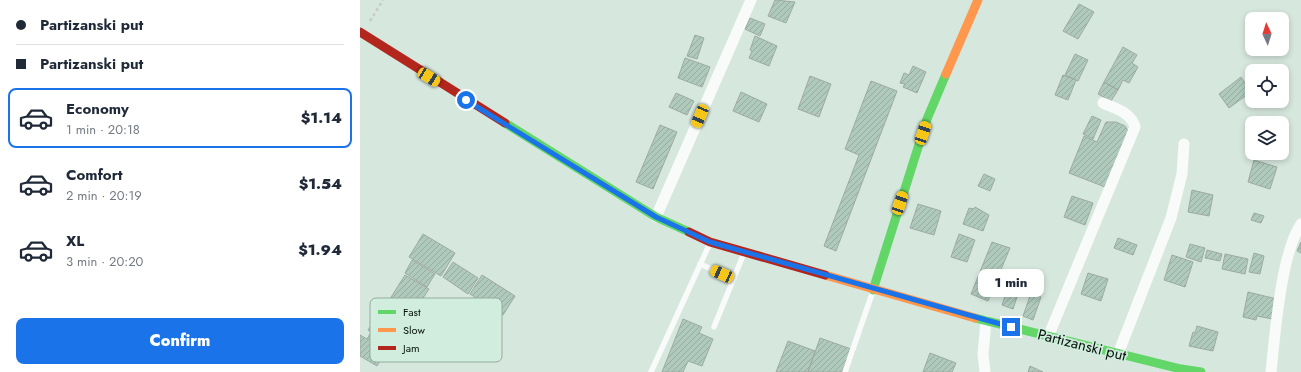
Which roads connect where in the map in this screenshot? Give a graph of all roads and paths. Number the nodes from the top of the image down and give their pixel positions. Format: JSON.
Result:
{"nodes":[{"id":1,"x":384,"y":0,"type":"edge"},
{"id":2,"x":751,"y":0,"type":"edge"},
{"id":3,"x":978,"y":0,"type":"edge"},
{"id":4,"x":361,"y":33,"type":"edge"},
{"id":5,"x":1103,"y":102,"type":"dead end"},
{"id":6,"x":1184,"y":144,"type":"dead end"},
{"id":7,"x":656,"y":217,"type":"junction"},
{"id":8,"x":1301,"y":224,"type":"edge"},
{"id":9,"x":710,"y":242,"type":"junction"},
{"id":10,"x":745,"y":252,"type":"junction"},
{"id":11,"x":700,"y":264,"type":"junction"},
{"id":12,"x":734,"y":279,"type":"junction"},
{"id":13,"x":873,"y":290,"type":"junction"},
{"id":14,"x":986,"y":321,"type":"junction"},
{"id":15,"x":714,"y":328,"type":"dead end"},
{"id":16,"x":1048,"y":338,"type":"junction"},
{"id":17,"x":1118,"y":354,"type":"junction"},
{"id":18,"x":651,"y":372,"type":"edge"},
{"id":19,"x":845,"y":372,"type":"edge"},
{"id":20,"x":985,"y":372,"type":"edge"},
{"id":21,"x":1201,"y":372,"type":"edge"},
{"id":22,"x":1271,"y":372,"type":"edge"}],
"edges":[{"from":1,"to":4,"type":"path"},
{"from":2,"to":7,"type":"street"},
{"from":3,"to":13,"type":"main road"},
{"from":4,"to":7,"type":"main road","name":"Partizanski put"},
{"from":5,"to":16,"type":"street"},
{"from":6,"to":17,"type":"street"},
{"from":7,"to":9,"type":"main road","name":"Partizanski put"},
{"from":8,"to":22,"type":"street"},
{"from":9,"to":10,"type":"main road","name":"Partizanski put"},
{"from":9,"to":11,"type":"lane"},
{"from":10,"to":12,"type":"lane"},
{"from":10,"to":13,"type":"main road","name":"Partizanski put"},
{"from":11,"to":12,"type":"lane"},
{"from":11,"to":18,"type":"lane"},
{"from":12,"to":15,"type":"lane"},
{"from":13,"to":14,"type":"main road","name":"Partizanski put"},
{"from":13,"to":19,"type":"lane"},
{"from":14,"to":16,"type":"main road","name":"Partizanski put"},
{"from":14,"to":20,"type":"street"},
{"from":16,"to":17,"type":"main road","name":"Partizanski put"},
{"from":17,"to":21,"type":"main road","name":"Partizanski put"}]}
